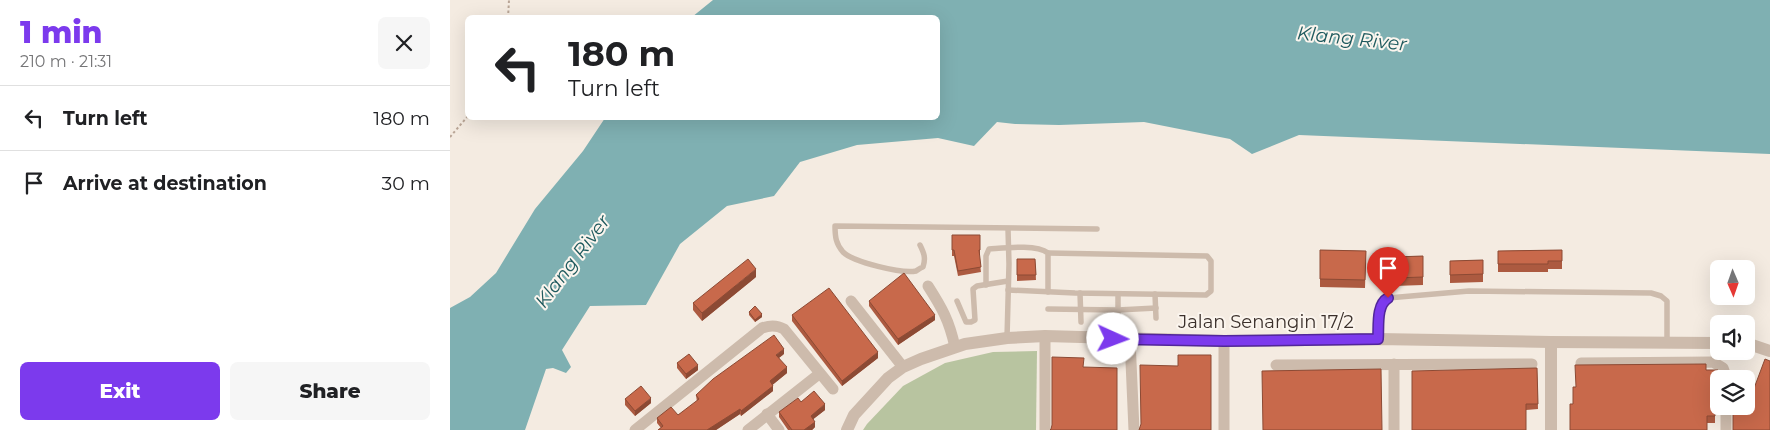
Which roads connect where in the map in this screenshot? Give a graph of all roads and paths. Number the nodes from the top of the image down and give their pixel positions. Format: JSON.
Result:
{"nodes":[{"id":1,"x":509,"y":0,"type":"edge"},
{"id":2,"x":508,"y":15,"type":"edge"},
{"id":3,"x":465,"y":120,"type":"edge"},
{"id":4,"x":450,"y":137,"type":"edge"},
{"id":5,"x":1008,"y":229,"type":"junction"},
{"id":6,"x":1097,"y":229,"type":"dead end"},
{"id":7,"x":920,"y":245,"type":"dead end"},
{"id":8,"x":1008,"y":247,"type":"junction"},
{"id":9,"x":1048,"y":253,"type":"junction"},
{"id":10,"x":1008,"y":281,"type":"junction"},
{"id":11,"x":986,"y":285,"type":"junction"},
{"id":12,"x":928,"y":286,"type":"dead end"},
{"id":13,"x":1008,"y":290,"type":"junction"},
{"id":14,"x":1048,"y":292,"type":"junction"},
{"id":15,"x":1080,"y":293,"type":"junction"},
{"id":16,"x":1118,"y":294,"type":"junction"},
{"id":17,"x":1155,"y":294,"type":"junction"},
{"id":18,"x":957,"y":301,"type":"dead end"},
{"id":19,"x":851,"y":302,"type":"dead end"},
{"id":20,"x":1048,"y":308,"type":"dead end"},
{"id":21,"x":1156,"y":308,"type":"junction"},
{"id":22,"x":1080,"y":309,"type":"junction"},
{"id":23,"x":1118,"y":310,"type":"junction"},
{"id":24,"x":1156,"y":318,"type":"dead end"},
{"id":25,"x":1118,"y":320,"type":"dead end"},
{"id":26,"x":1081,"y":322,"type":"dead end"},
{"id":27,"x":1045,"y":336,"type":"junction"},
{"id":28,"x":1007,"y":338,"type":"junction"},
{"id":29,"x":1130,"y":339,"type":"junction"},
{"id":30,"x":1378,"y":339,"type":"junction"},
{"id":31,"x":1224,"y":341,"type":"junction"},
{"id":32,"x":1551,"y":342,"type":"junction"},
{"id":33,"x":1668,"y":342,"type":"junction"},
{"id":34,"x":1710,"y":343,"type":"edge"},
{"id":35,"x":1755,"y":346,"type":"edge"},
{"id":36,"x":955,"y":347,"type":"junction"},
{"id":37,"x":1770,"y":351,"type":"edge"},
{"id":38,"x":1580,"y":363,"type":"edge"},
{"id":39,"x":1276,"y":364,"type":"dead end"},
{"id":40,"x":1394,"y":364,"type":"junction"},
{"id":41,"x":1532,"y":364,"type":"dead end"},
{"id":42,"x":903,"y":367,"type":"junction"},
{"id":43,"x":1724,"y":370,"type":"edge"},
{"id":44,"x":819,"y":374,"type":"junction"},
{"id":45,"x":833,"y":389,"type":"dead end"},
{"id":46,"x":767,"y":414,"type":"junction"},
{"id":47,"x":1726,"y":415,"type":"edge"},
{"id":48,"x":635,"y":430,"type":"edge"},
{"id":49,"x":748,"y":430,"type":"edge"},
{"id":50,"x":779,"y":430,"type":"edge"},
{"id":51,"x":847,"y":430,"type":"edge"},
{"id":52,"x":1045,"y":430,"type":"edge"},
{"id":53,"x":1134,"y":430,"type":"edge"},
{"id":54,"x":1224,"y":430,"type":"edge"},
{"id":55,"x":1394,"y":430,"type":"edge"},
{"id":56,"x":1551,"y":430,"type":"edge"},
{"id":57,"x":1726,"y":430,"type":"edge"}],
"edges":[{"from":1,"to":2,"type":"path"},
{"from":3,"to":4,"type":"path"},
{"from":5,"to":6,"type":"lane"},
{"from":5,"to":7,"type":"lane"},
{"from":5,"to":8,"type":"lane"},
{"from":8,"to":9,"type":"lane"},
{"from":8,"to":10,"type":"lane"},
{"from":8,"to":11,"type":"lane"},
{"from":9,"to":14,"type":"lane"},
{"from":9,"to":17,"type":"lane"},
{"from":10,"to":11,"type":"lane"},
{"from":10,"to":13,"type":"lane"},
{"from":11,"to":18,"type":"lane"},
{"from":12,"to":36,"type":"street"},
{"from":13,"to":14,"type":"lane"},
{"from":13,"to":28,"type":"lane"},
{"from":14,"to":15,"type":"lane"},
{"from":15,"to":16,"type":"lane"},
{"from":15,"to":22,"type":"lane"},
{"from":16,"to":17,"type":"lane"},
{"from":16,"to":23,"type":"lane"},
{"from":17,"to":21,"type":"lane"},
{"from":19,"to":42,"type":"street"},
{"from":20,"to":22,"type":"lane"},
{"from":21,"to":23,"type":"lane"},
{"from":21,"to":24,"type":"lane"},
{"from":22,"to":23,"type":"lane"},
{"from":22,"to":26,"type":"lane"},
{"from":23,"to":25,"type":"lane"},
{"from":27,"to":28,"type":"street","name":"Jalan Senangin 17/2"},
{"from":27,"to":29,"type":"street","name":"Jalan Senangin 17/2"},
{"from":27,"to":52,"type":"street"},
{"from":28,"to":36,"type":"street","name":"Jalan Senangin 17/2"},
{"from":29,"to":31,"type":"street","name":"Jalan Senangin 17/2"},
{"from":29,"to":53,"type":"street"},
{"from":30,"to":31,"type":"street","name":"Jalan Senangin 17/2"},
{"from":30,"to":32,"type":"street","name":"Jalan Senangin 17/2"},
{"from":30,"to":33,"type":"lane"},
{"from":31,"to":54,"type":"street"},
{"from":32,"to":33,"type":"street","name":"Jalan Senangin 17/2"},
{"from":32,"to":56,"type":"street"},
{"from":33,"to":34,"type":"street","name":"Jalan Senangin 17/2"},
{"from":35,"to":37,"type":"street"},
{"from":36,"to":42,"type":"street","name":"Jalan Senangin 17/2"},
{"from":38,"to":43,"type":"street"},
{"from":39,"to":40,"type":"street"},
{"from":40,"to":41,"type":"street"},
{"from":40,"to":55,"type":"street"},
{"from":42,"to":51,"type":"street","name":"Jalan Senangin 17/2"},
{"from":44,"to":45,"type":"street"},
{"from":44,"to":46,"type":"street"},
{"from":44,"to":48,"type":"street"},
{"from":46,"to":49,"type":"street"},
{"from":46,"to":50,"type":"street"},
{"from":47,"to":57,"type":"street"}]}
